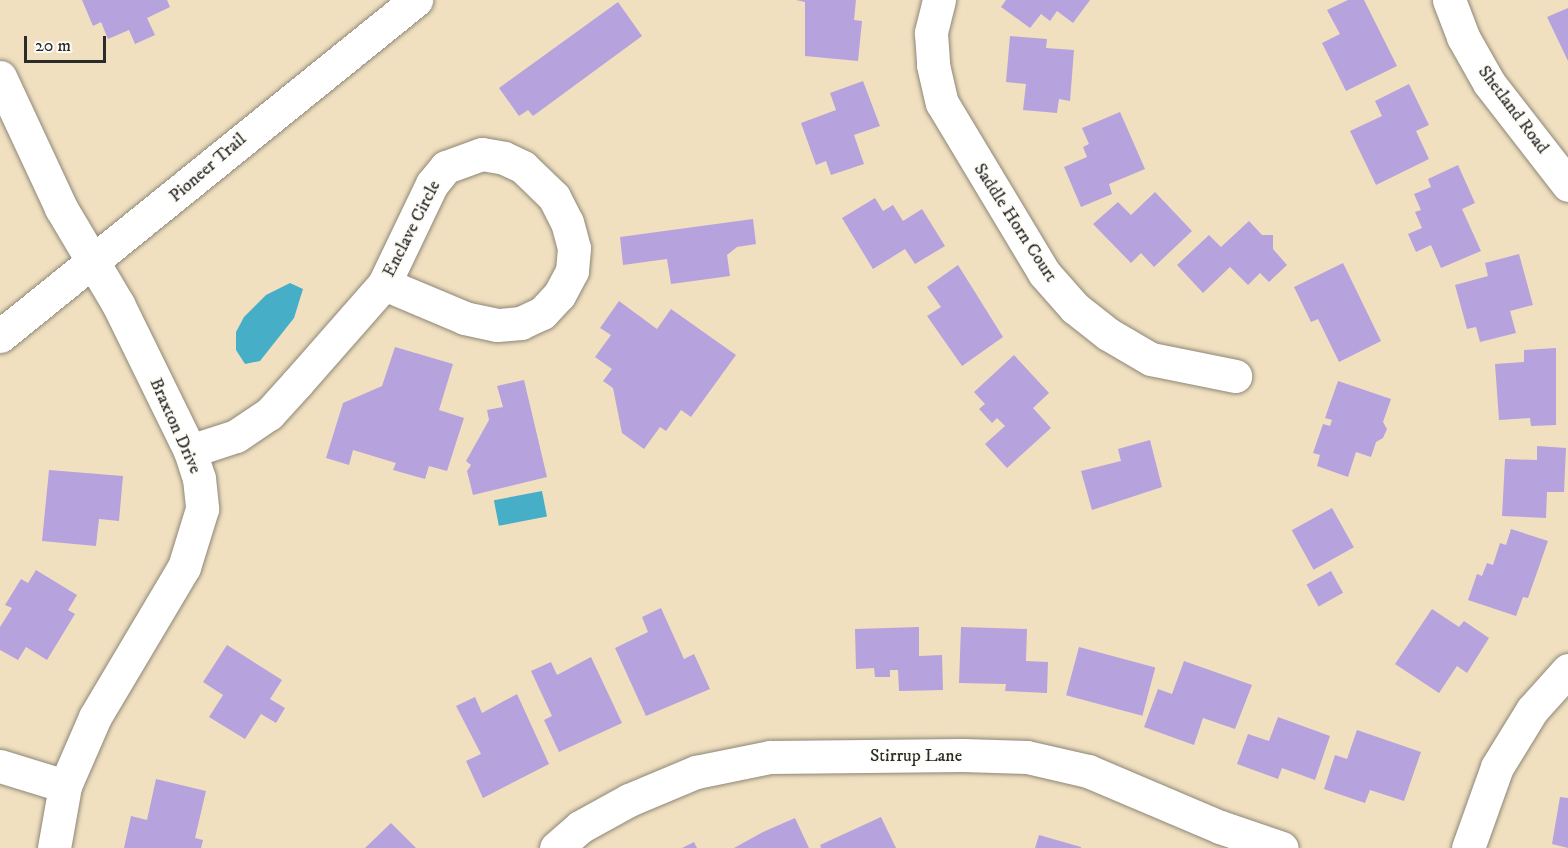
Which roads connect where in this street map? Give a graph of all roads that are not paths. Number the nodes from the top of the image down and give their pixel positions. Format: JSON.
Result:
{"nodes":[{"id":1,"x":416,"y":0,"type":"edge"},
{"id":2,"x":939,"y":0,"type":"edge"},
{"id":3,"x":1449,"y":0,"type":"edge"},
{"id":4,"x":0,"y":77,"type":"edge"},
{"id":5,"x":1568,"y":185,"type":"edge"},
{"id":6,"x":95,"y":262,"type":"junction"},
{"id":7,"x":384,"y":284,"type":"junction"},
{"id":8,"x":0,"y":336,"type":"edge"},
{"id":9,"x":1235,"y":376,"type":"dead end"},
{"id":10,"x":190,"y":451,"type":"junction"},
{"id":11,"x":1568,"y":670,"type":"edge"},
{"id":12,"x":0,"y":766,"type":"edge"},
{"id":13,"x":65,"y":786,"type":"junction"},
{"id":14,"x":54,"y":848,"type":"edge"},
{"id":15,"x":556,"y":848,"type":"edge"},
{"id":16,"x":1282,"y":848,"type":"edge"},
{"id":17,"x":1468,"y":848,"type":"edge"}],
"edges":[{"from":1,"to":6,"type":"street","name":"Pioneer Trail"},
{"from":2,"to":9,"type":"street","name":"Saddle Horn Court"},
{"from":3,"to":5,"type":"street","name":"Shetland Road"},
{"from":4,"to":6,"type":"street","name":"Braxton Drive"},
{"from":6,"to":8,"type":"street","name":"Pioneer Trail"},
{"from":6,"to":10,"type":"street","name":"Braxton Drive"},
{"from":7,"to":7,"type":"street","name":"Enclave Circle"},
{"from":7,"to":10,"type":"street","name":"Enclave Circle"},
{"from":10,"to":13,"type":"street","name":"Braxton Drive"},
{"from":11,"to":17,"type":"street"},
{"from":12,"to":13,"type":"street"},
{"from":13,"to":14,"type":"street","name":"Braxton Drive"},
{"from":15,"to":16,"type":"street","name":"Stirrup Lane"}]}
